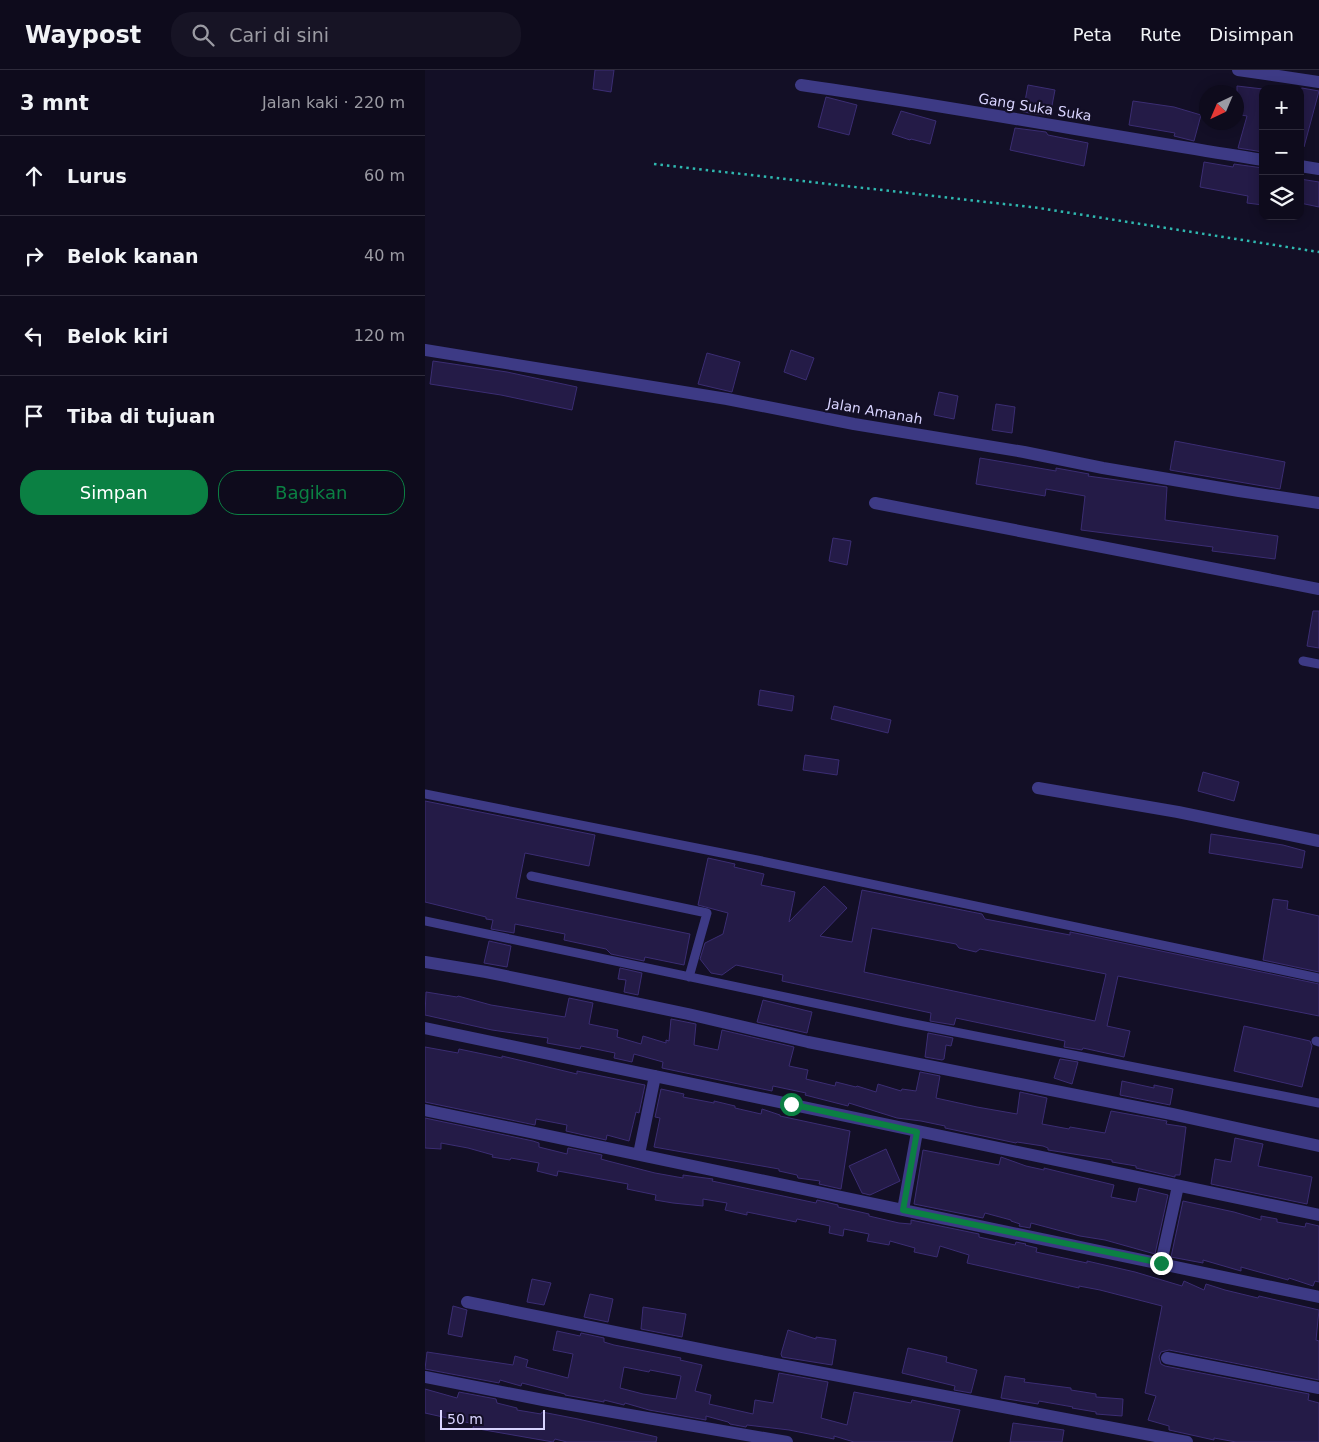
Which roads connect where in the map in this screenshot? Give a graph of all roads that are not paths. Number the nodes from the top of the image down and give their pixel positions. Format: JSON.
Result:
{"nodes":[{"id":1,"x":1238,"y":70,"type":"edge"},
{"id":2,"x":1319,"y":82,"type":"edge"},
{"id":3,"x":801,"y":85,"type":"dead end"},
{"id":4,"x":1259,"y":159,"type":"edge"},
{"id":5,"x":1304,"y":167,"type":"edge"},
{"id":6,"x":1319,"y":169,"type":"edge"},
{"id":7,"x":425,"y":350,"type":"edge"},
{"id":8,"x":1319,"y":502,"type":"edge"},
{"id":9,"x":875,"y":503,"type":"dead end"},
{"id":10,"x":1319,"y":589,"type":"edge"},
{"id":11,"x":1303,"y":661,"type":"dead end"},
{"id":12,"x":1319,"y":664,"type":"edge"},
{"id":13,"x":1037,"y":788,"type":"dead end"},
{"id":14,"x":425,"y":794,"type":"edge"},
{"id":15,"x":1319,"y":841,"type":"edge"},
{"id":16,"x":531,"y":876,"type":"dead end"},
{"id":17,"x":425,"y":921,"type":"edge"},
{"id":18,"x":425,"y":962,"type":"edge"},
{"id":19,"x":689,"y":977,"type":"junction"},
{"id":20,"x":1319,"y":978,"type":"edge"},
{"id":21,"x":425,"y":1028,"type":"edge"},
{"id":22,"x":655,"y":1076,"type":"junction"},
{"id":23,"x":1319,"y":1103,"type":"edge"},
{"id":24,"x":425,"y":1110,"type":"edge"},
{"id":25,"x":917,"y":1132,"type":"junction"},
{"id":26,"x":1319,"y":1146,"type":"edge"},
{"id":27,"x":639,"y":1154,"type":"junction"},
{"id":28,"x":1178,"y":1186,"type":"junction"},
{"id":29,"x":903,"y":1210,"type":"junction"},
{"id":30,"x":1319,"y":1215,"type":"edge"},
{"id":31,"x":1161,"y":1263,"type":"junction"},
{"id":32,"x":1319,"y":1297,"type":"edge"},
{"id":33,"x":467,"y":1302,"type":"dead end"},
{"id":34,"x":1167,"y":1358,"type":"dead end"},
{"id":35,"x":425,"y":1377,"type":"edge"},
{"id":36,"x":1319,"y":1388,"type":"edge"},
{"id":37,"x":787,"y":1442,"type":"edge"},
{"id":38,"x":1187,"y":1442,"type":"edge"}],
"edges":[{"from":1,"to":2,"type":"street"},
{"from":3,"to":4,"type":"street","name":"Gang Suka Suka"},
{"from":5,"to":6,"type":"street"},
{"from":7,"to":8,"type":"street","name":"Jalan Amanah"},
{"from":9,"to":10,"type":"street"},
{"from":11,"to":12,"type":"lane"},
{"from":13,"to":15,"type":"street"},
{"from":14,"to":20,"type":"lane"},
{"from":16,"to":19,"type":"lane"},
{"from":17,"to":19,"type":"lane"},
{"from":18,"to":26,"type":"street"},
{"from":19,"to":23,"type":"lane"},
{"from":21,"to":22,"type":"street"},
{"from":22,"to":25,"type":"street"},
{"from":22,"to":27,"type":"street"},
{"from":24,"to":27,"type":"street"},
{"from":25,"to":28,"type":"street"},
{"from":25,"to":29,"type":"street"},
{"from":27,"to":29,"type":"street"},
{"from":28,"to":30,"type":"street"},
{"from":28,"to":31,"type":"street"},
{"from":29,"to":31,"type":"street"},
{"from":31,"to":32,"type":"street"},
{"from":33,"to":38,"type":"street"},
{"from":34,"to":36,"type":"street"},
{"from":35,"to":37,"type":"street"}]}
